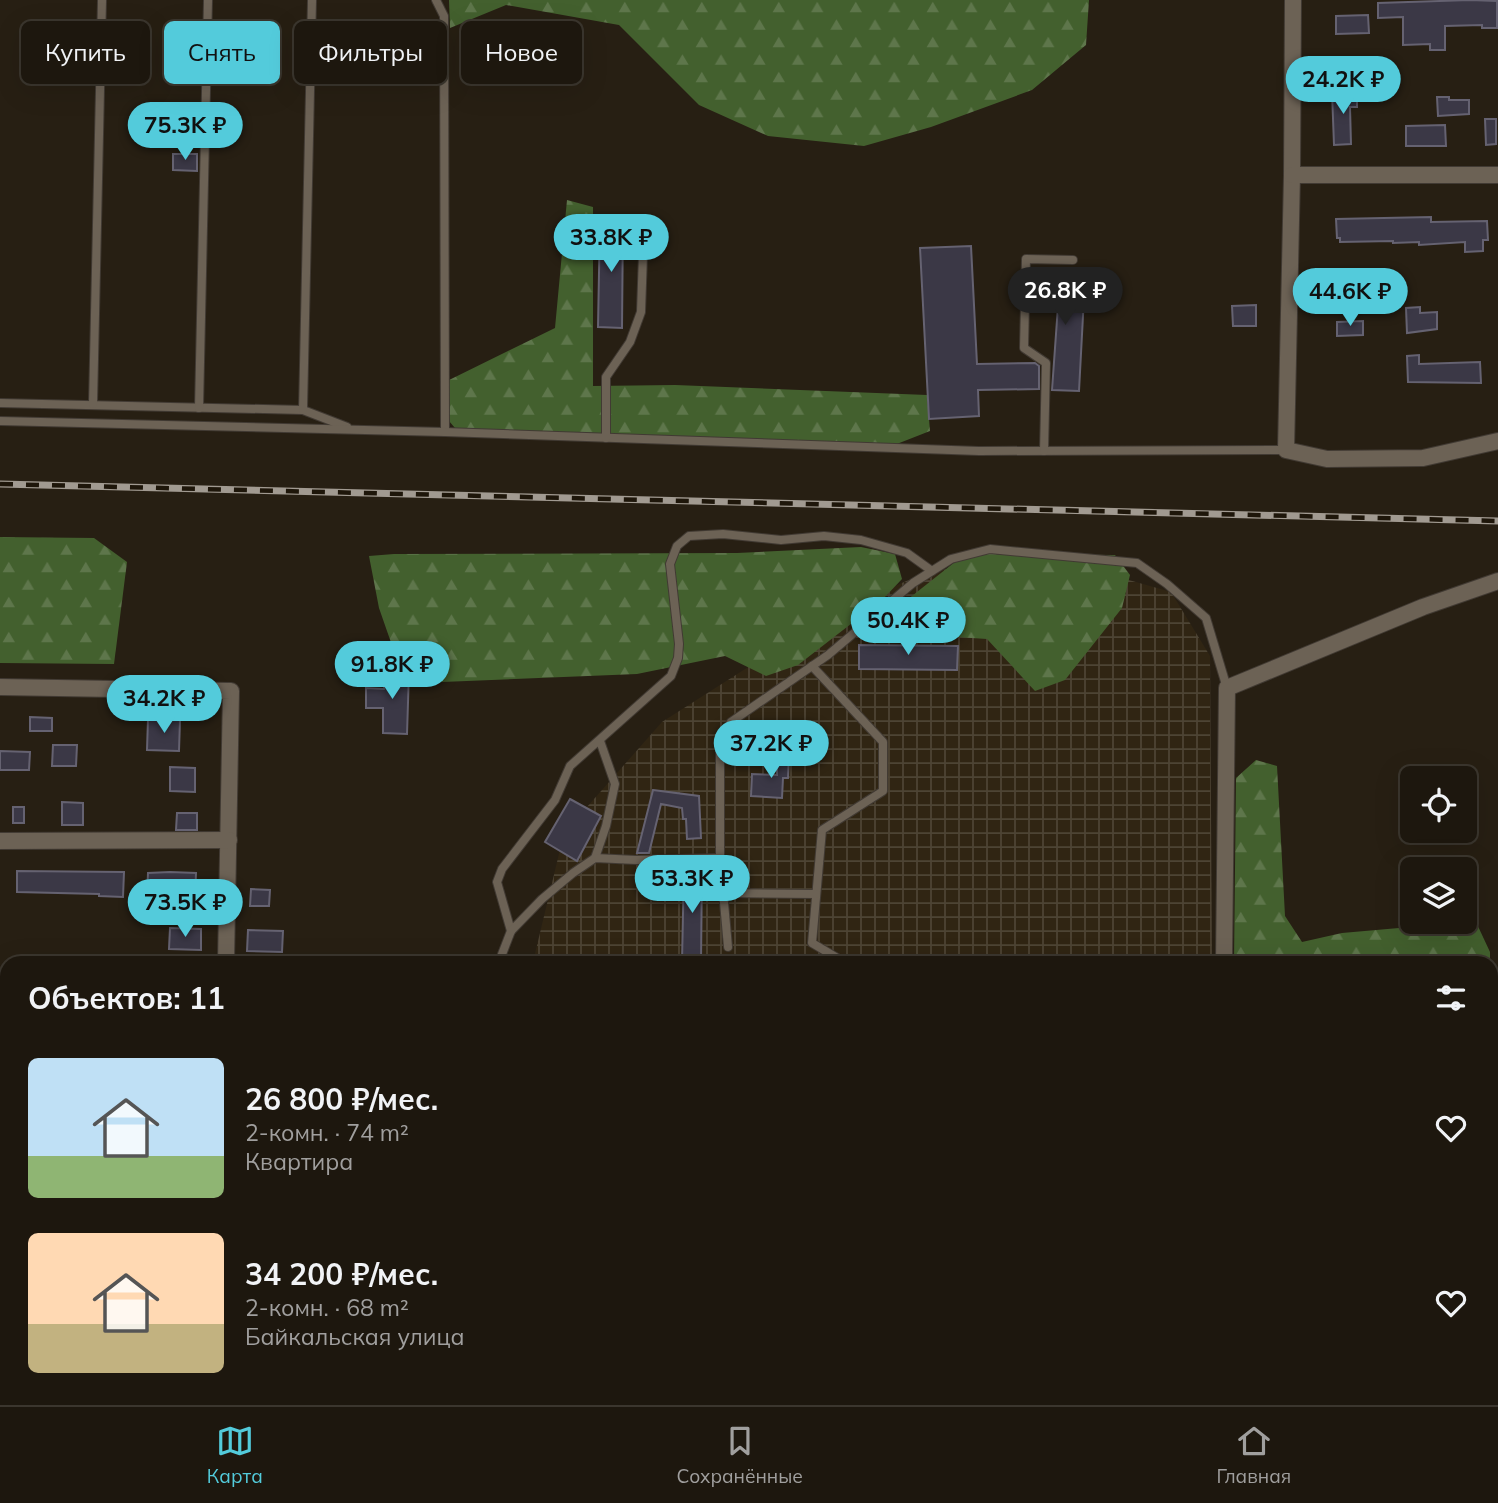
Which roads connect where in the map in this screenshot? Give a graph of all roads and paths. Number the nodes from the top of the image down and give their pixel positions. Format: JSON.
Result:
{"nodes":[{"id":1,"x":102,"y":0,"type":"edge"},
{"id":2,"x":208,"y":0,"type":"edge"},
{"id":3,"x":312,"y":0,"type":"edge"},
{"id":4,"x":436,"y":0,"type":"edge"},
{"id":5,"x":1293,"y":0,"type":"edge"},
{"id":6,"x":1292,"y":175,"type":"junction"},
{"id":7,"x":1498,"y":175,"type":"edge"},
{"id":8,"x":644,"y":226,"type":"dead end"},
{"id":9,"x":1073,"y":260,"type":"dead end"},
{"id":10,"x":0,"y":403,"type":"edge"},
{"id":11,"x":93,"y":404,"type":"junction"},
{"id":12,"x":199,"y":408,"type":"junction"},
{"id":13,"x":303,"y":410,"type":"junction"},
{"id":14,"x":0,"y":421,"type":"edge"},
{"id":15,"x":354,"y":430,"type":"junction"},
{"id":16,"x":445,"y":432,"type":"junction"},
{"id":17,"x":606,"y":438,"type":"junction"},
{"id":18,"x":1498,"y":441,"type":"edge"},
{"id":19,"x":1286,"y":450,"type":"junction"},
{"id":20,"x":1044,"y":451,"type":"junction"},
{"id":21,"x":932,"y":570,"type":"junction"},
{"id":22,"x":1498,"y":581,"type":"edge"},
{"id":23,"x":812,"y":666,"type":"junction"},
{"id":24,"x":0,"y":687,"type":"edge"},
{"id":25,"x":1227,"y":688,"type":"junction"},
{"id":26,"x":600,"y":741,"type":"junction"},
{"id":27,"x":229,"y":840,"type":"junction"},
{"id":28,"x":0,"y":841,"type":"edge"},
{"id":29,"x":595,"y":858,"type":"junction"},
{"id":30,"x":720,"y":858,"type":"junction"},
{"id":31,"x":723,"y":893,"type":"junction"},
{"id":32,"x":816,"y":894,"type":"junction"},
{"id":33,"x":511,"y":932,"type":"junction"},
{"id":34,"x":728,"y":947,"type":"dead end"},
{"id":35,"x":226,"y":956,"type":"edge"},
{"id":36,"x":501,"y":956,"type":"edge"},
{"id":37,"x":834,"y":956,"type":"edge"},
{"id":38,"x":1224,"y":956,"type":"edge"}],
"edges":[{"from":1,"to":11,"type":"lane"},
{"from":2,"to":12,"type":"lane"},
{"from":3,"to":13,"type":"lane"},
{"from":4,"to":16,"type":"lane"},
{"from":5,"to":6,"type":"street"},
{"from":6,"to":7,"type":"street"},
{"from":6,"to":19,"type":"street"},
{"from":8,"to":17,"type":"lane"},
{"from":9,"to":20,"type":"lane"},
{"from":10,"to":11,"type":"lane"},
{"from":11,"to":12,"type":"lane"},
{"from":12,"to":13,"type":"lane"},
{"from":13,"to":15,"type":"lane"},
{"from":14,"to":15,"type":"lane"},
{"from":15,"to":16,"type":"lane"},
{"from":16,"to":17,"type":"lane"},
{"from":17,"to":20,"type":"lane"},
{"from":18,"to":19,"type":"street"},
{"from":19,"to":20,"type":"lane"},
{"from":21,"to":23,"type":"lane"},
{"from":21,"to":25,"type":"lane"},
{"from":21,"to":26,"type":"lane"},
{"from":22,"to":25,"type":"street"},
{"from":23,"to":30,"type":"lane"},
{"from":23,"to":32,"type":"lane"},
{"from":24,"to":27,"type":"street"},
{"from":25,"to":38,"type":"street"},
{"from":26,"to":29,"type":"lane"},
{"from":26,"to":33,"type":"lane"},
{"from":27,"to":28,"type":"street"},
{"from":27,"to":35,"type":"street"},
{"from":29,"to":30,"type":"lane"},
{"from":29,"to":33,"type":"lane"},
{"from":30,"to":31,"type":"lane"},
{"from":31,"to":32,"type":"lane"},
{"from":31,"to":34,"type":"lane"},
{"from":32,"to":37,"type":"lane"},
{"from":33,"to":36,"type":"lane"}]}
